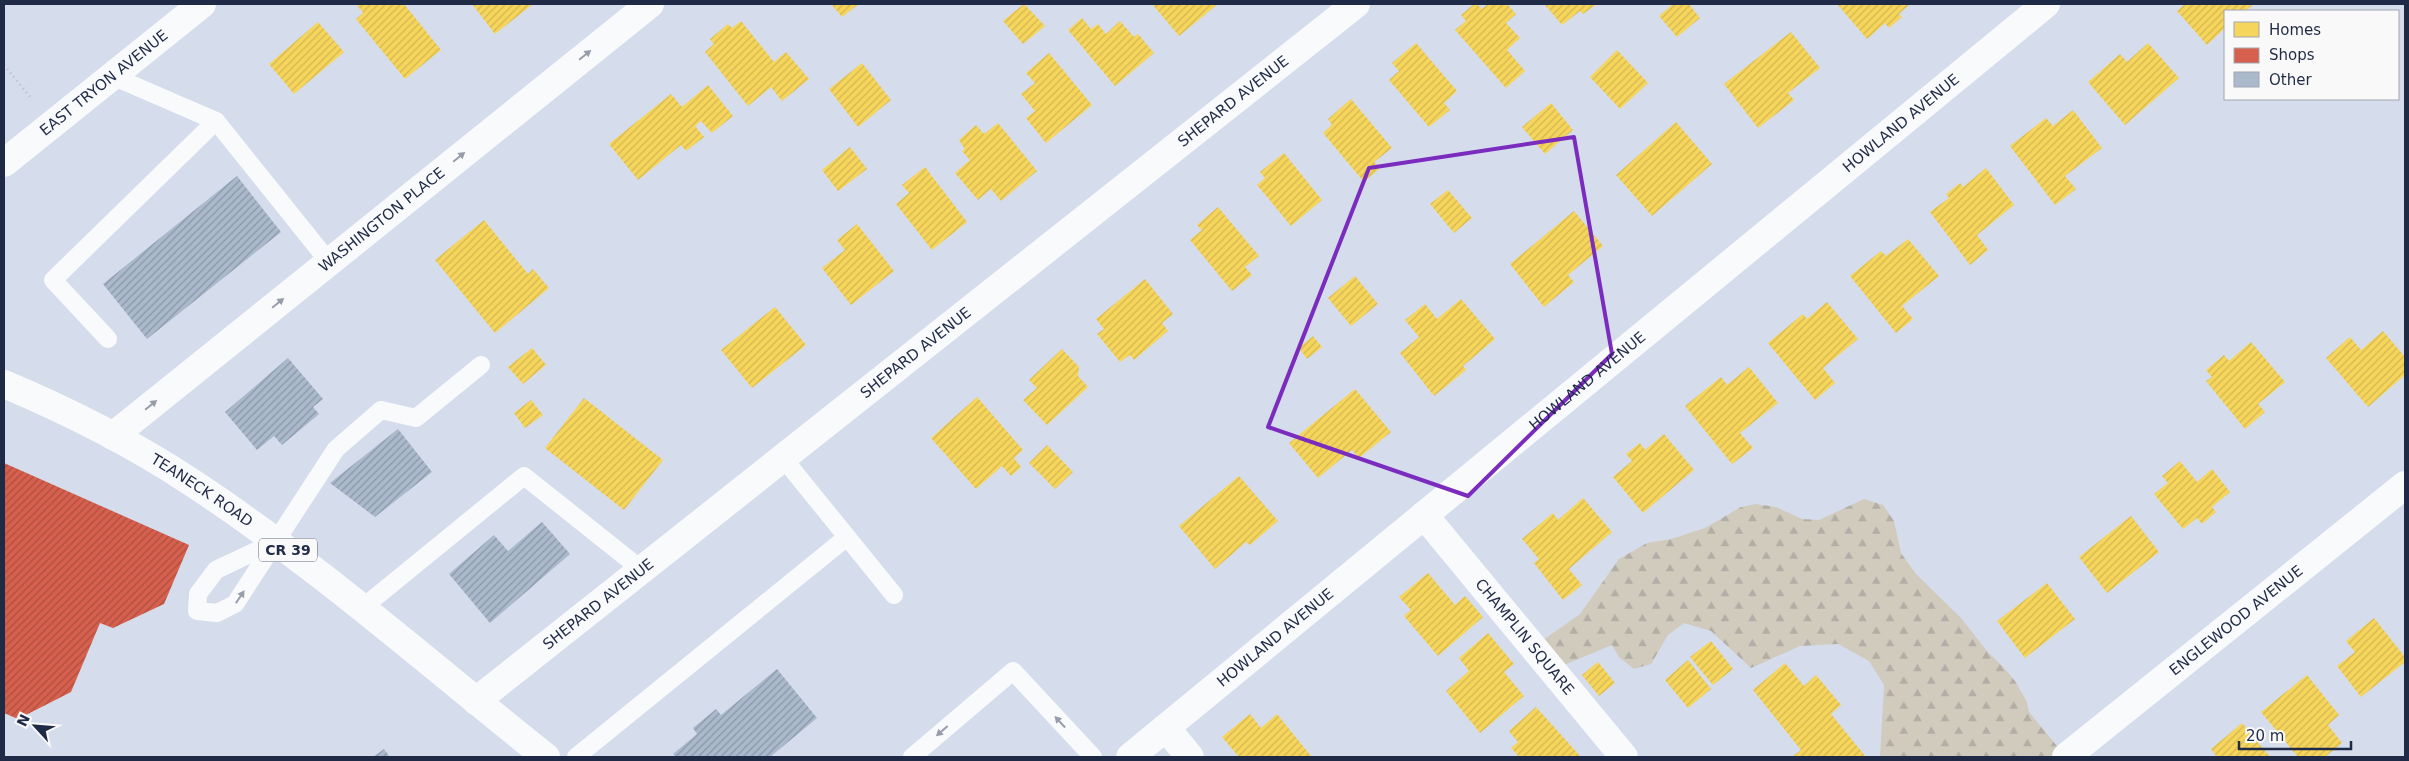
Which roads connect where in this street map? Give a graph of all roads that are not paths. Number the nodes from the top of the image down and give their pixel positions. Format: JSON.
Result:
{"nodes":[{"id":1,"x":202,"y":4,"type":"edge"},
{"id":2,"x":650,"y":4,"type":"edge"},
{"id":3,"x":1356,"y":4,"type":"edge"},
{"id":4,"x":2046,"y":4,"type":"edge"},
{"id":5,"x":112,"y":76,"type":"junction"},
{"id":6,"x":216,"y":121,"type":"junction"},
{"id":7,"x":4,"y":163,"type":"edge"},
{"id":8,"x":329,"y":262,"type":"junction"},
{"id":9,"x":108,"y":339,"type":"dead end"},
{"id":10,"x":481,"y":366,"type":"dead end"},
{"id":11,"x":4,"y":384,"type":"edge"},
{"id":12,"x":113,"y":436,"type":"junction"},
{"id":13,"x":782,"y":458,"type":"junction"},
{"id":14,"x":2405,"y":485,"type":"edge"},
{"id":15,"x":1424,"y":515,"type":"junction"},
{"id":16,"x":847,"y":537,"type":"junction"},
{"id":17,"x":277,"y":541,"type":"junction"},
{"id":18,"x":642,"y":570,"type":"junction"},
{"id":19,"x":894,"y":595,"type":"dead end"},
{"id":20,"x":361,"y":609,"type":"junction"},
{"id":21,"x":476,"y":701,"type":"junction"},
{"id":22,"x":1166,"y":728,"type":"junction"},
{"id":23,"x":546,"y":757,"type":"edge"},
{"id":24,"x":576,"y":757,"type":"edge"},
{"id":25,"x":912,"y":757,"type":"edge"},
{"id":26,"x":1093,"y":757,"type":"edge"},
{"id":27,"x":1130,"y":757,"type":"edge"},
{"id":28,"x":1190,"y":757,"type":"edge"},
{"id":29,"x":1624,"y":757,"type":"edge"},
{"id":30,"x":2066,"y":757,"type":"edge"}],
"edges":[{"from":1,"to":5,"type":"street","name":"EAST TRYON AVENUE"},
{"from":8,"to":2,"type":"street","name":"WASHINGTON PLACE","one_way":true},
{"from":3,"to":13,"type":"street","name":"SHEPARD AVENUE"},
{"from":4,"to":15,"type":"street","name":"HOWLAND AVENUE"},
{"from":5,"to":6,"type":"lane"},
{"from":5,"to":7,"type":"street","name":"EAST TRYON AVENUE"},
{"from":6,"to":8,"type":"lane"},
{"from":6,"to":9,"type":"lane"},
{"from":12,"to":8,"type":"street","name":"WASHINGTON PLACE","one_way":true},
{"from":10,"to":17,"type":"lane"},
{"from":11,"to":12,"type":"street","name":"TEANECK ROAD","number":"CR 39"},
{"from":12,"to":17,"type":"street","name":"TEANECK ROAD","number":"CR 39"},
{"from":13,"to":16,"type":"lane"},
{"from":13,"to":18,"type":"street","name":"SHEPARD AVENUE"},
{"from":14,"to":30,"type":"street","name":"ENGLEWOOD AVENUE"},
{"from":15,"to":22,"type":"street","name":"HOWLAND AVENUE"},
{"from":15,"to":29,"type":"street","name":"CHAMPLIN SQUARE"},
{"from":16,"to":19,"type":"lane"},
{"from":16,"to":24,"type":"lane"},
{"from":17,"to":17,"type":"lane","one_way":true},
{"from":17,"to":20,"type":"street","name":"TEANECK ROAD","number":"CR 39"},
{"from":18,"to":20,"type":"lane"},
{"from":18,"to":21,"type":"street","name":"SHEPARD AVENUE"},
{"from":20,"to":21,"type":"street","name":"TEANECK ROAD","number":"CR 39"},
{"from":21,"to":23,"type":"street","name":"TEANECK ROAD","number":"CR 39"},
{"from":22,"to":27,"type":"street","name":"HOWLAND AVENUE"},
{"from":22,"to":28,"type":"street"},
{"from":26,"to":25,"type":"lane","one_way":true}]}
